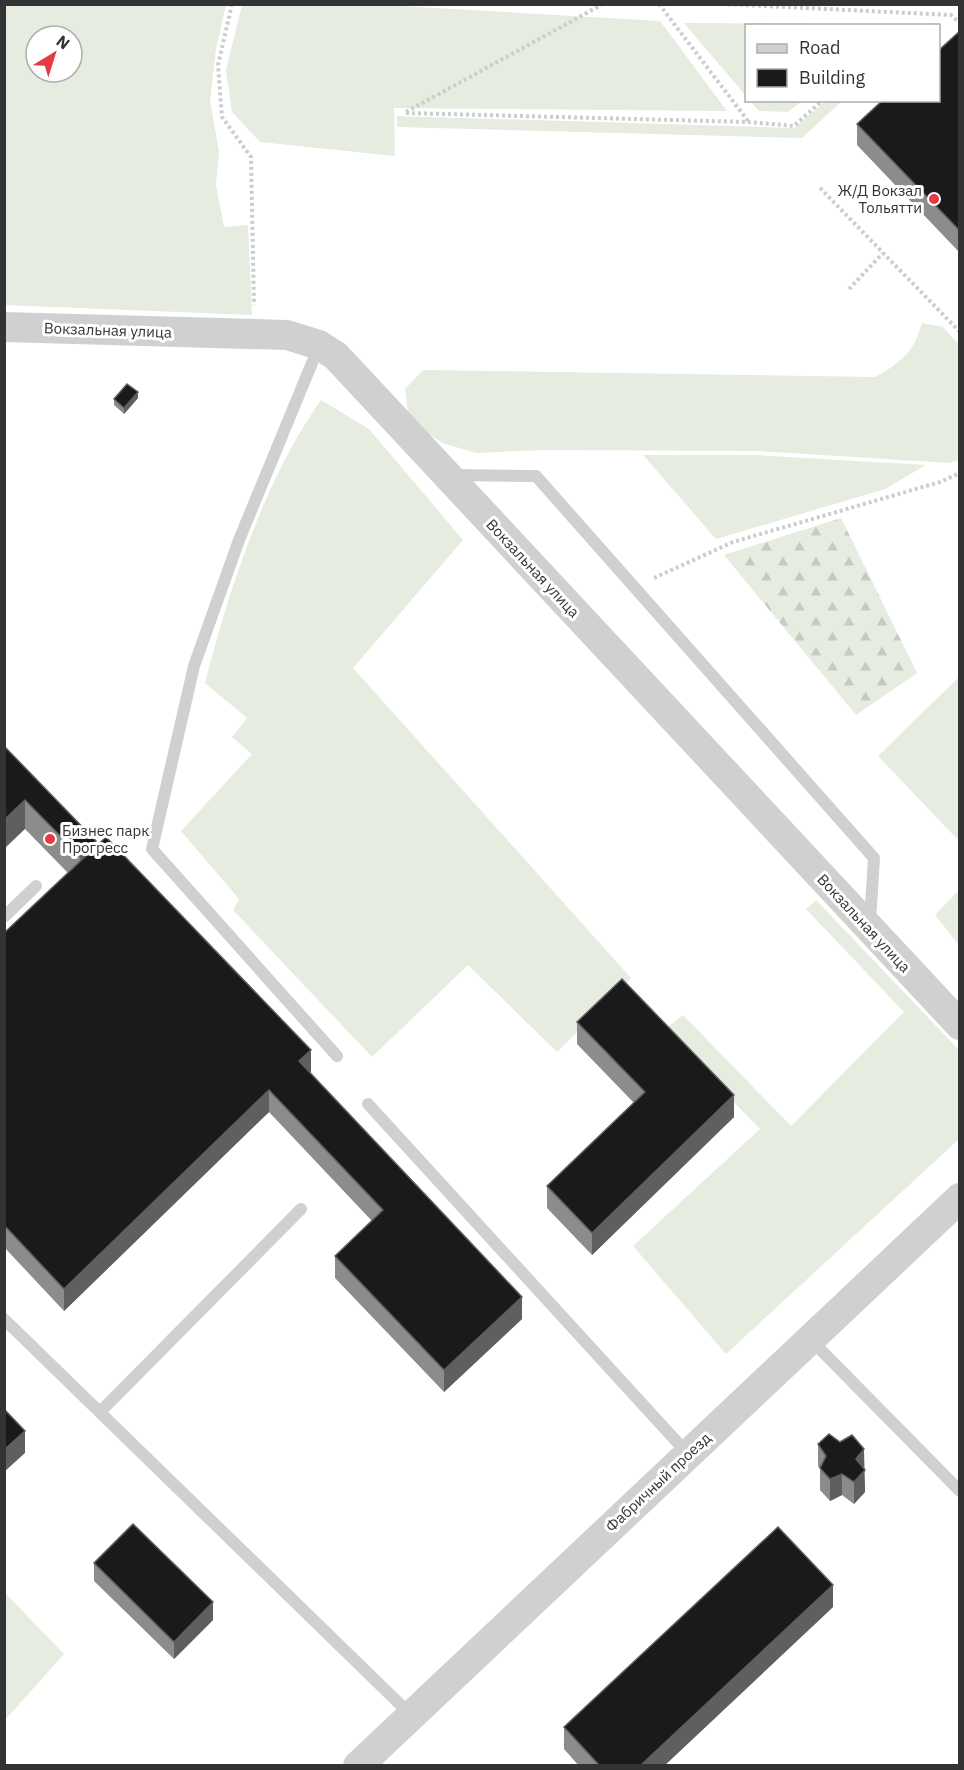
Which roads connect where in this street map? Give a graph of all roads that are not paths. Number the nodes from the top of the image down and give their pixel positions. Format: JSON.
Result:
{"nodes":[{"id":1,"x":4,"y":327,"type":"edge"},
{"id":2,"x":319,"y":345,"type":"junction"},
{"id":3,"x":446,"y":475,"type":"junction"},
{"id":4,"x":36,"y":886,"type":"dead end"},
{"id":5,"x":4,"y":916,"type":"edge"},
{"id":6,"x":869,"y":929,"type":"junction"},
{"id":7,"x":960,"y":1025,"type":"edge"},
{"id":8,"x":337,"y":1056,"type":"dead end"},
{"id":9,"x":368,"y":1104,"type":"dead end"},
{"id":10,"x":960,"y":1198,"type":"edge"},
{"id":11,"x":301,"y":1209,"type":"dead end"},
{"id":12,"x":4,"y":1319,"type":"edge"},
{"id":13,"x":810,"y":1340,"type":"junction"},
{"id":14,"x":100,"y":1412,"type":"junction"},
{"id":15,"x":688,"y":1454,"type":"junction"},
{"id":16,"x":960,"y":1491,"type":"edge"},
{"id":17,"x":411,"y":1715,"type":"junction"},
{"id":18,"x":358,"y":1766,"type":"edge"}],
"edges":[{"from":1,"to":2,"type":"street","name":"Вокзальная улица"},
{"from":2,"to":3,"type":"street","name":"Вокзальная улица"},
{"from":2,"to":8,"type":"lane"},
{"from":3,"to":6,"type":"street","name":"Вокзальная улица"},
{"from":3,"to":6,"type":"lane"},
{"from":4,"to":5,"type":"lane"},
{"from":6,"to":7,"type":"street","name":"Вокзальная улица"},
{"from":9,"to":15,"type":"lane"},
{"from":10,"to":13,"type":"street","name":"Фабричный проезд"},
{"from":11,"to":14,"type":"lane"},
{"from":12,"to":14,"type":"lane"},
{"from":13,"to":15,"type":"street","name":"Фабричный проезд"},
{"from":13,"to":16,"type":"lane"},
{"from":14,"to":17,"type":"lane"},
{"from":15,"to":17,"type":"street","name":"Фабричный проезд"},
{"from":17,"to":18,"type":"street","name":"Фабричный проезд"}]}
